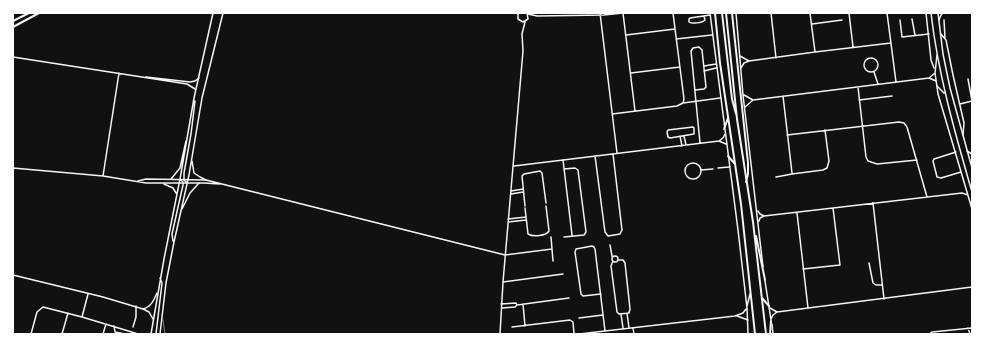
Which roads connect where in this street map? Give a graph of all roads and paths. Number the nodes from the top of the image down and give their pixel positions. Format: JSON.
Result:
{"nodes":[{"id":1,"x":29,"y":13,"type":"edge"},
{"id":2,"x":39,"y":13,"type":"edge"},
{"id":3,"x":213,"y":13,"type":"edge"},
{"id":4,"x":223,"y":13,"type":"edge"},
{"id":5,"x":620,"y":13,"type":"edge"},
{"id":6,"x":623,"y":13,"type":"edge"},
{"id":7,"x":673,"y":13,"type":"edge"},
{"id":8,"x":716,"y":13,"type":"edge"},
{"id":9,"x":722,"y":13,"type":"edge"},
{"id":10,"x":726,"y":13,"type":"edge"},
{"id":11,"x":732,"y":13,"type":"edge"},
{"id":12,"x":736,"y":13,"type":"edge"},
{"id":13,"x":771,"y":13,"type":"edge"},
{"id":14,"x":810,"y":13,"type":"edge"},
{"id":15,"x":849,"y":13,"type":"edge"},
{"id":16,"x":887,"y":13,"type":"edge"},
{"id":17,"x":926,"y":13,"type":"edge"},
{"id":18,"x":931,"y":13,"type":"edge"},
{"id":19,"x":938,"y":13,"type":"edge"},
{"id":20,"x":944,"y":13,"type":"edge"},
{"id":21,"x":516,"y":14,"type":"edge"},
{"id":22,"x":528,"y":14,"type":"edge"},
{"id":23,"x":600,"y":14,"type":"edge"},
{"id":24,"x":710,"y":14,"type":"edge"},
{"id":25,"x":537,"y":16,"type":"junction"},
{"id":26,"x":704,"y":16,"type":"junction"},
{"id":27,"x":528,"y":19,"type":"junction"},
{"id":28,"x":912,"y":19,"type":"dead end"},
{"id":29,"x":842,"y":20,"type":"dead end"},
{"id":30,"x":900,"y":20,"type":"dead end"},
{"id":31,"x":939,"y":20,"type":"junction"},
{"id":32,"x":944,"y":20,"type":"dead end"},
{"id":33,"x":13,"y":21,"type":"edge"},
{"id":34,"x":520,"y":22,"type":"junction"},
{"id":35,"x":525,"y":22,"type":"junction"},
{"id":36,"x":812,"y":24,"type":"junction"},
{"id":37,"x":13,"y":27,"type":"edge"},
{"id":38,"x":675,"y":29,"type":"junction"},
{"id":39,"x":522,"y":30,"type":"junction"},
{"id":40,"x":929,"y":34,"type":"junction"},
{"id":41,"x":941,"y":34,"type":"junction"},
{"id":42,"x":626,"y":35,"type":"junction"},
{"id":43,"x":712,"y":35,"type":"junction"},
{"id":44,"x":915,"y":36,"type":"junction"},
{"id":45,"x":676,"y":38,"type":"junction"},
{"id":46,"x":945,"y":38,"type":"junction"},
{"id":47,"x":891,"y":42,"type":"junction"},
{"id":48,"x":853,"y":47,"type":"junction"},
{"id":49,"x":815,"y":52,"type":"junction"},
{"id":50,"x":937,"y":55,"type":"junction"},
{"id":51,"x":740,"y":56,"type":"junction"},
{"id":52,"x":13,"y":57,"type":"edge"},
{"id":53,"x":776,"y":58,"type":"junction"},
{"id":54,"x":749,"y":61,"type":"junction"},
{"id":55,"x":716,"y":63,"type":"junction"},
{"id":56,"x":704,"y":66,"type":"junction"},
{"id":57,"x":680,"y":67,"type":"junction"},
{"id":58,"x":717,"y":68,"type":"junction"},
{"id":59,"x":741,"y":68,"type":"junction"},
{"id":60,"x":935,"y":69,"type":"junction"},
{"id":61,"x":704,"y":70,"type":"junction"},
{"id":62,"x":874,"y":72,"type":"junction"},
{"id":63,"x":119,"y":73,"type":"junction"},
{"id":64,"x":631,"y":73,"type":"junction"},
{"id":65,"x":935,"y":73,"type":"junction"},
{"id":66,"x":146,"y":77,"type":"junction"},
{"id":67,"x":199,"y":78,"type":"junction"},
{"id":68,"x":929,"y":78,"type":"junction"},
{"id":69,"x":968,"y":79,"type":"dead end"},
{"id":70,"x":936,"y":81,"type":"junction"},
{"id":71,"x":896,"y":82,"type":"junction"},
{"id":72,"x":878,"y":84,"type":"junction"},
{"id":73,"x":937,"y":86,"type":"junction"},
{"id":74,"x":858,"y":87,"type":"junction"},
{"id":75,"x":196,"y":90,"type":"junction"},
{"id":76,"x":695,"y":90,"type":"junction"},
{"id":77,"x":945,"y":94,"type":"junction"},
{"id":78,"x":743,"y":95,"type":"junction"},
{"id":79,"x":783,"y":96,"type":"junction"},
{"id":80,"x":892,"y":96,"type":"dead end"},
{"id":81,"x":194,"y":98,"type":"junction"},
{"id":82,"x":720,"y":98,"type":"junction"},
{"id":83,"x":753,"y":100,"type":"junction"},
{"id":84,"x":859,"y":100,"type":"junction"},
{"id":85,"x":695,"y":102,"type":"junction"},
{"id":86,"x":683,"y":103,"type":"junction"},
{"id":87,"x":960,"y":104,"type":"junction"},
{"id":88,"x":745,"y":107,"type":"junction"},
{"id":89,"x":635,"y":111,"type":"junction"},
{"id":90,"x":612,"y":114,"type":"junction"},
{"id":91,"x":728,"y":115,"type":"junction"},
{"id":92,"x":737,"y":119,"type":"junction"},
{"id":93,"x":862,"y":126,"type":"junction"},
{"id":94,"x":724,"y":129,"type":"junction"},
{"id":95,"x":825,"y":130,"type":"junction"},
{"id":96,"x":725,"y":134,"type":"junction"},
{"id":97,"x":787,"y":135,"type":"junction"},
{"id":98,"x":963,"y":135,"type":"junction"},
{"id":99,"x":188,"y":136,"type":"junction"},
{"id":100,"x":680,"y":136,"type":"junction"},
{"id":101,"x":684,"y":136,"type":"junction"},
{"id":102,"x":719,"y":141,"type":"junction"},
{"id":103,"x":700,"y":143,"type":"junction"},
{"id":104,"x":686,"y":145,"type":"junction"},
{"id":105,"x":682,"y":146,"type":"junction"},
{"id":106,"x":727,"y":146,"type":"junction"},
{"id":107,"x":967,"y":151,"type":"junction"},
{"id":108,"x":956,"y":152,"type":"junction"},
{"id":109,"x":617,"y":153,"type":"junction"},
{"id":110,"x":613,"y":154,"type":"junction"},
{"id":111,"x":972,"y":154,"type":"edge"},
{"id":112,"x":595,"y":156,"type":"junction"},
{"id":113,"x":728,"y":156,"type":"junction"},
{"id":114,"x":191,"y":160,"type":"junction"},
{"id":115,"x":563,"y":160,"type":"junction"},
{"id":116,"x":917,"y":160,"type":"junction"},
{"id":117,"x":513,"y":166,"type":"junction"},
{"id":118,"x":736,"y":166,"type":"junction"},
{"id":119,"x":729,"y":167,"type":"junction"},
{"id":120,"x":13,"y":168,"type":"edge"},
{"id":121,"x":718,"y":168,"type":"dead end"},
{"id":122,"x":972,"y":168,"type":"edge"},
{"id":123,"x":564,"y":169,"type":"junction"},
{"id":124,"x":713,"y":169,"type":"dead end"},
{"id":125,"x":701,"y":170,"type":"junction"},
{"id":126,"x":961,"y":172,"type":"junction"},
{"id":127,"x":792,"y":174,"type":"junction"},
{"id":128,"x":103,"y":176,"type":"junction"},
{"id":129,"x":776,"y":177,"type":"dead end"},
{"id":130,"x":171,"y":179,"type":"junction"},
{"id":131,"x":180,"y":179,"type":"junction"},
{"id":132,"x":184,"y":179,"type":"junction"},
{"id":133,"x":188,"y":179,"type":"junction"},
{"id":134,"x":206,"y":180,"type":"junction"},
{"id":135,"x":138,"y":181,"type":"junction"},
{"id":136,"x":746,"y":182,"type":"junction"},
{"id":137,"x":180,"y":183,"type":"junction"},
{"id":138,"x":183,"y":183,"type":"junction"},
{"id":139,"x":187,"y":183,"type":"junction"},
{"id":140,"x":199,"y":183,"type":"junction"},
{"id":141,"x":164,"y":184,"type":"junction"},
{"id":142,"x":221,"y":184,"type":"junction"},
{"id":143,"x":966,"y":188,"type":"junction"},
{"id":144,"x":523,"y":189,"type":"junction"},
{"id":145,"x":511,"y":191,"type":"junction"},
{"id":146,"x":523,"y":192,"type":"junction"},
{"id":147,"x":972,"y":192,"type":"edge"},
{"id":148,"x":962,"y":193,"type":"junction"},
{"id":149,"x":177,"y":194,"type":"junction"},
{"id":150,"x":511,"y":194,"type":"junction"},
{"id":151,"x":968,"y":195,"type":"junction"},
{"id":152,"x":927,"y":197,"type":"junction"},
{"id":153,"x":546,"y":203,"type":"dead end"},
{"id":154,"x":872,"y":203,"type":"junction"},
{"id":155,"x":546,"y":206,"type":"dead end"},
{"id":156,"x":833,"y":208,"type":"junction"},
{"id":157,"x":972,"y":209,"type":"edge"},
{"id":158,"x":757,"y":210,"type":"junction"},
{"id":159,"x":797,"y":212,"type":"junction"},
{"id":160,"x":180,"y":213,"type":"junction"},
{"id":161,"x":764,"y":216,"type":"junction"},
{"id":162,"x":526,"y":217,"type":"junction"},
{"id":163,"x":508,"y":219,"type":"junction"},
{"id":164,"x":526,"y":220,"type":"junction"},
{"id":165,"x":508,"y":222,"type":"junction"},
{"id":166,"x":753,"y":222,"type":"junction"},
{"id":167,"x":758,"y":223,"type":"junction"},
{"id":168,"x":572,"y":236,"type":"junction"},
{"id":169,"x":551,"y":237,"type":"dead end"},
{"id":170,"x":564,"y":237,"type":"dead end"},
{"id":171,"x":174,"y":242,"type":"junction"},
{"id":172,"x":610,"y":245,"type":"dead end"},
{"id":173,"x":552,"y":249,"type":"junction"},
{"id":174,"x":505,"y":255,"type":"junction"},
{"id":175,"x":612,"y":256,"type":"junction"},
{"id":176,"x":618,"y":260,"type":"junction"},
{"id":177,"x":553,"y":261,"type":"dead end"},
{"id":178,"x":613,"y":261,"type":"junction"},
{"id":179,"x":869,"y":262,"type":"dead end"},
{"id":180,"x":803,"y":270,"type":"junction"},
{"id":181,"x":564,"y":274,"type":"dead end"},
{"id":182,"x":13,"y":275,"type":"edge"},
{"id":183,"x":160,"y":278,"type":"junction"},
{"id":184,"x":765,"y":280,"type":"junction"},
{"id":185,"x":503,"y":282,"type":"junction"},
{"id":186,"x":882,"y":285,"type":"junction"},
{"id":187,"x":972,"y":287,"type":"edge"},
{"id":188,"x":750,"y":292,"type":"junction"},
{"id":189,"x":88,"y":293,"type":"junction"},
{"id":190,"x":157,"y":293,"type":"junction"},
{"id":191,"x":601,"y":294,"type":"junction"},
{"id":192,"x":569,"y":298,"type":"dead end"},
{"id":193,"x":762,"y":298,"type":"junction"},
{"id":194,"x":884,"y":299,"type":"junction"},
{"id":195,"x":501,"y":304,"type":"junction"},
{"id":196,"x":517,"y":304,"type":"junction"},
{"id":197,"x":523,"y":304,"type":"junction"},
{"id":198,"x":136,"y":306,"type":"junction"},
{"id":199,"x":769,"y":306,"type":"junction"},
{"id":200,"x":501,"y":308,"type":"junction"},
{"id":201,"x":747,"y":308,"type":"junction"},
{"id":202,"x":808,"y":308,"type":"junction"},
{"id":203,"x":143,"y":309,"type":"junction"},
{"id":204,"x":777,"y":312,"type":"junction"},
{"id":205,"x":68,"y":313,"type":"junction"},
{"id":206,"x":162,"y":313,"type":"junction"},
{"id":207,"x":627,"y":313,"type":"junction"},
{"id":208,"x":621,"y":314,"type":"junction"},
{"id":209,"x":603,"y":315,"type":"junction"},
{"id":210,"x":735,"y":316,"type":"junction"},
{"id":211,"x":82,"y":317,"type":"junction"},
{"id":212,"x":579,"y":318,"type":"dead end"},
{"id":213,"x":153,"y":319,"type":"junction"},
{"id":214,"x":748,"y":320,"type":"junction"},
{"id":215,"x":771,"y":321,"type":"junction"},
{"id":216,"x":106,"y":324,"type":"junction"},
{"id":217,"x":114,"y":326,"type":"junction"},
{"id":218,"x":525,"y":326,"type":"junction"},
{"id":219,"x":133,"y":327,"type":"dead end"},
{"id":220,"x":512,"y":327,"type":"dead end"},
{"id":221,"x":633,"y":327,"type":"junction"},
{"id":222,"x":628,"y":328,"type":"junction"},
{"id":223,"x":968,"y":328,"type":"junction"},
{"id":224,"x":972,"y":328,"type":"edge"},
{"id":225,"x":623,"y":329,"type":"junction"},
{"id":226,"x":606,"y":331,"type":"junction"},
{"id":227,"x":590,"y":333,"type":"edge"},
{"id":228,"x":939,"y":333,"type":"edge"},
{"id":229,"x":31,"y":334,"type":"edge"},
{"id":230,"x":62,"y":334,"type":"edge"},
{"id":231,"x":103,"y":334,"type":"edge"},
{"id":232,"x":125,"y":334,"type":"edge"},
{"id":233,"x":137,"y":334,"type":"edge"},
{"id":234,"x":151,"y":334,"type":"edge"},
{"id":235,"x":156,"y":334,"type":"edge"},
{"id":236,"x":160,"y":334,"type":"edge"},
{"id":237,"x":165,"y":334,"type":"edge"},
{"id":238,"x":500,"y":334,"type":"edge"},
{"id":239,"x":574,"y":334,"type":"edge"},
{"id":240,"x":579,"y":334,"type":"edge"},
{"id":241,"x":608,"y":334,"type":"edge"},
{"id":242,"x":634,"y":334,"type":"edge"},
{"id":243,"x":748,"y":334,"type":"edge"},
{"id":244,"x":754,"y":334,"type":"edge"},
{"id":245,"x":766,"y":334,"type":"edge"},
{"id":246,"x":770,"y":334,"type":"edge"},
{"id":247,"x":773,"y":334,"type":"edge"},
{"id":248,"x":929,"y":334,"type":"edge"},
{"id":249,"x":970,"y":334,"type":"edge"}],
"edges":[{"from":1,"to":33,"type":"main road"},
{"from":2,"to":37,"type":"main road"},
{"from":3,"to":67,"type":"street"},
{"from":4,"to":114,"type":"street"},
{"from":5,"to":6,"type":"street"},
{"from":5,"to":23,"type":"street"},
{"from":6,"to":42,"type":"street"},
{"from":7,"to":38,"type":"street"},
{"from":8,"to":91,"type":"main road"},
{"from":9,"to":92,"type":"main road"},
{"from":10,"to":92,"type":"main road"},
{"from":11,"to":136,"type":"main road"},
{"from":12,"to":51,"type":"street"},
{"from":13,"to":53,"type":"street"},
{"from":14,"to":36,"type":"street"},
{"from":15,"to":48,"type":"street"},
{"from":16,"to":47,"type":"street"},
{"from":17,"to":40,"type":"street"},
{"from":18,"to":50,"type":"street"},
{"from":19,"to":31,"type":"street"},
{"from":20,"to":31,"type":"street"},
{"from":21,"to":34,"type":"street"},
{"from":22,"to":25,"type":"street"},
{"from":22,"to":27,"type":"street"},
{"from":23,"to":25,"type":"street"},
{"from":23,"to":90,"type":"street"},
{"from":24,"to":26,"type":"street"},
{"from":24,"to":43,"type":"street"},
{"from":25,"to":27,"type":"street"},
{"from":26,"to":26,"type":"street"},
{"from":27,"to":35,"type":"street"},
{"from":28,"to":44,"type":"street"},
{"from":29,"to":36,"type":"street"},
{"from":30,"to":44,"type":"street"},
{"from":31,"to":41,"type":"street"},
{"from":32,"to":46,"type":"street"},
{"from":34,"to":35,"type":"street"},
{"from":34,"to":39,"type":"street"},
{"from":35,"to":39,"type":"street"},
{"from":36,"to":49,"type":"street"},
{"from":38,"to":42,"type":"street"},
{"from":38,"to":45,"type":"street"},
{"from":39,"to":117,"type":"street"},
{"from":40,"to":44,"type":"street"},
{"from":40,"to":60,"type":"street"},
{"from":41,"to":46,"type":"street"},
{"from":41,"to":98,"type":"street"},
{"from":42,"to":64,"type":"street"},
{"from":43,"to":45,"type":"street"},
{"from":43,"to":55,"type":"street"},
{"from":45,"to":57,"type":"street"},
{"from":46,"to":87,"type":"street"},
{"from":47,"to":48,"type":"street"},
{"from":47,"to":71,"type":"street"},
{"from":48,"to":49,"type":"street"},
{"from":49,"to":53,"type":"street"},
{"from":50,"to":60,"type":"street"},
{"from":50,"to":77,"type":"street"},
{"from":51,"to":54,"type":"street"},
{"from":51,"to":59,"type":"street"},
{"from":52,"to":63,"type":"street"},
{"from":53,"to":54,"type":"street"},
{"from":54,"to":59,"type":"street"},
{"from":55,"to":56,"type":"street"},
{"from":55,"to":58,"type":"street"},
{"from":56,"to":61,"type":"street"},
{"from":56,"to":76,"type":"street"},
{"from":57,"to":64,"type":"street"},
{"from":57,"to":86,"type":"street"},
{"from":58,"to":61,"type":"street"},
{"from":58,"to":82,"type":"street"},
{"from":59,"to":78,"type":"street"},
{"from":60,"to":65,"type":"street"},
{"from":61,"to":76,"type":"street"},
{"from":62,"to":62,"type":"street"},
{"from":62,"to":72,"type":"street"},
{"from":63,"to":66,"type":"street"},
{"from":63,"to":128,"type":"street"},
{"from":64,"to":89,"type":"street"},
{"from":65,"to":68,"type":"street"},
{"from":65,"to":70,"type":"street"},
{"from":66,"to":67,"type":"street"},
{"from":66,"to":75,"type":"street"},
{"from":67,"to":75,"type":"street"},
{"from":68,"to":70,"type":"street"},
{"from":68,"to":71,"type":"street"},
{"from":69,"to":87,"type":"street"},
{"from":70,"to":73,"type":"street"},
{"from":71,"to":72,"type":"street"},
{"from":72,"to":74,"type":"street"},
{"from":73,"to":77,"type":"street"},
{"from":73,"to":108,"type":"street"},
{"from":74,"to":79,"type":"street"},
{"from":74,"to":84,"type":"street"},
{"from":75,"to":81,"type":"street"},
{"from":76,"to":85,"type":"street"},
{"from":77,"to":147,"type":"street"},
{"from":78,"to":83,"type":"street"},
{"from":78,"to":88,"type":"street"},
{"from":79,"to":83,"type":"street"},
{"from":79,"to":97,"type":"street"},
{"from":80,"to":84,"type":"street"},
{"from":81,"to":99,"type":"street"},
{"from":81,"to":132,"type":"street"},
{"from":82,"to":85,"type":"street"},
{"from":82,"to":94,"type":"street"},
{"from":83,"to":88,"type":"street"},
{"from":84,"to":93,"type":"street"},
{"from":85,"to":86,"type":"street"},
{"from":85,"to":103,"type":"street"},
{"from":86,"to":89,"type":"street"},
{"from":87,"to":98,"type":"street"},
{"from":88,"to":158,"type":"street"},
{"from":89,"to":90,"type":"street"},
{"from":90,"to":109,"type":"street"},
{"from":91,"to":94,"type":"main road"},
{"from":91,"to":118,"type":"main road"},
{"from":92,"to":136,"type":"main road"},
{"from":93,"to":95,"type":"street"},
{"from":93,"to":116,"type":"street"},
{"from":93,"to":116,"type":"street"},
{"from":94,"to":96,"type":"street"},
{"from":95,"to":97,"type":"street"},
{"from":95,"to":127,"type":"street"},
{"from":96,"to":102,"type":"street"},
{"from":96,"to":106,"type":"street"},
{"from":97,"to":127,"type":"street"},
{"from":98,"to":107,"type":"street"},
{"from":99,"to":130,"type":"street"},
{"from":99,"to":131,"type":"street"},
{"from":100,"to":101,"type":"street"},
{"from":100,"to":101,"type":"street"},
{"from":100,"to":105,"type":"street"},
{"from":101,"to":104,"type":"street"},
{"from":102,"to":103,"type":"street"},
{"from":102,"to":106,"type":"street"},
{"from":103,"to":104,"type":"street"},
{"from":104,"to":105,"type":"street"},
{"from":105,"to":109,"type":"street"},
{"from":106,"to":113,"type":"street"},
{"from":107,"to":111,"type":"street"},
{"from":107,"to":122,"type":"street"},
{"from":108,"to":126,"type":"street"},
{"from":108,"to":126,"type":"street"},
{"from":109,"to":110,"type":"street"},
{"from":110,"to":112,"type":"street"},
{"from":110,"to":112,"type":"street"},
{"from":112,"to":115,"type":"street"},
{"from":113,"to":118,"type":"main road"},
{"from":113,"to":119,"type":"street"},
{"from":114,"to":133,"type":"street"},
{"from":114,"to":134,"type":"street"},
{"from":115,"to":117,"type":"street"},
{"from":115,"to":123,"type":"street"},
{"from":116,"to":152,"type":"street"},
{"from":117,"to":145,"type":"street"},
{"from":118,"to":188,"type":"main road"},
{"from":119,"to":121,"type":"street"},
{"from":119,"to":201,"type":"street"},
{"from":120,"to":128,"type":"street"},
{"from":123,"to":168,"type":"street"},
{"from":123,"to":168,"type":"street"},
{"from":124,"to":125,"type":"street"},
{"from":125,"to":125,"type":"street"},
{"from":126,"to":143,"type":"street"},
{"from":127,"to":129,"type":"street"},
{"from":128,"to":135,"type":"street"},
{"from":130,"to":131,"type":"street"},
{"from":130,"to":135,"type":"street"},
{"from":131,"to":132,"type":"street"},
{"from":131,"to":137,"type":"street"},
{"from":131,"to":138,"type":"street"},
{"from":132,"to":133,"type":"street"},
{"from":132,"to":139,"type":"street"},
{"from":133,"to":134,"type":"street"},
{"from":133,"to":139,"type":"street"},
{"from":134,"to":142,"type":"street"},
{"from":135,"to":141,"type":"street"},
{"from":136,"to":166,"type":"main road"},
{"from":137,"to":138,"type":"street"},
{"from":137,"to":141,"type":"street"},
{"from":137,"to":149,"type":"street"},
{"from":138,"to":139,"type":"street"},
{"from":138,"to":171,"type":"street"},
{"from":139,"to":140,"type":"street"},
{"from":139,"to":160,"type":"street"},
{"from":140,"to":142,"type":"street"},
{"from":140,"to":160,"type":"street"},
{"from":141,"to":149,"type":"street"},
{"from":142,"to":174,"type":"street"},
{"from":143,"to":148,"type":"street"},
{"from":143,"to":151,"type":"street"},
{"from":144,"to":145,"type":"street"},
{"from":144,"to":146,"type":"street"},
{"from":144,"to":153,"type":"street"},
{"from":145,"to":150,"type":"street"},
{"from":146,"to":150,"type":"street"},
{"from":146,"to":162,"type":"street"},
{"from":148,"to":151,"type":"street"},
{"from":148,"to":152,"type":"street"},
{"from":149,"to":183,"type":"street"},
{"from":150,"to":163,"type":"street"},
{"from":151,"to":157,"type":"street"},
{"from":152,"to":154,"type":"street"},
{"from":154,"to":156,"type":"street"},
{"from":154,"to":186,"type":"street"},
{"from":155,"to":164,"type":"street"},
{"from":156,"to":159,"type":"street"},
{"from":156,"to":180,"type":"street"},
{"from":158,"to":161,"type":"street"},
{"from":158,"to":167,"type":"street"},
{"from":159,"to":161,"type":"street"},
{"from":159,"to":180,"type":"street"},
{"from":160,"to":171,"type":"street"},
{"from":161,"to":167,"type":"street"},
{"from":162,"to":163,"type":"street"},
{"from":162,"to":164,"type":"street"},
{"from":163,"to":165,"type":"street"},
{"from":164,"to":165,"type":"street"},
{"from":165,"to":174,"type":"street"},
{"from":166,"to":184,"type":"main road"},
{"from":166,"to":193,"type":"main road"},
{"from":167,"to":184,"type":"street"},
{"from":168,"to":170,"type":"street"},
{"from":169,"to":173,"type":"street"},
{"from":171,"to":206,"type":"street"},
{"from":172,"to":175,"type":"street"},
{"from":173,"to":174,"type":"street"},
{"from":173,"to":177,"type":"street"},
{"from":174,"to":185,"type":"street"},
{"from":175,"to":176,"type":"street"},
{"from":175,"to":178,"type":"street"},
{"from":176,"to":178,"type":"street"},
{"from":176,"to":207,"type":"street"},
{"from":178,"to":208,"type":"street"},
{"from":179,"to":186,"type":"street"},
{"from":180,"to":202,"type":"street"},
{"from":181,"to":185,"type":"street"},
{"from":182,"to":189,"type":"street"},
{"from":183,"to":190,"type":"street"},
{"from":183,"to":235,"type":"street"},
{"from":184,"to":199,"type":"street"},
{"from":185,"to":195,"type":"street"},
{"from":186,"to":194,"type":"street"},
{"from":187,"to":194,"type":"street"},
{"from":188,"to":201,"type":"street"},
{"from":188,"to":244,"type":"main road"},
{"from":189,"to":198,"type":"street"},
{"from":189,"to":211,"type":"street"},
{"from":190,"to":203,"type":"street"},
{"from":190,"to":213,"type":"street"},
{"from":191,"to":191,"type":"street"},
{"from":191,"to":209,"type":"street"},
{"from":192,"to":197,"type":"street"},
{"from":193,"to":199,"type":"main road"},
{"from":193,"to":245,"type":"main road"},
{"from":194,"to":202,"type":"street"},
{"from":195,"to":196,"type":"street"},
{"from":195,"to":200,"type":"street"},
{"from":196,"to":197,"type":"street"},
{"from":196,"to":200,"type":"street"},
{"from":197,"to":218,"type":"street"},
{"from":198,"to":203,"type":"street"},
{"from":198,"to":219,"type":"street"},
{"from":199,"to":204,"type":"street"},
{"from":199,"to":215,"type":"street"},
{"from":200,"to":238,"type":"street"},
{"from":201,"to":210,"type":"street"},
{"from":201,"to":214,"type":"street"},
{"from":202,"to":204,"type":"street"},
{"from":203,"to":213,"type":"street"},
{"from":204,"to":215,"type":"street"},
{"from":205,"to":211,"type":"street"},
{"from":205,"to":229,"type":"street"},
{"from":205,"to":230,"type":"street"},
{"from":206,"to":236,"type":"street"},
{"from":206,"to":237,"type":"lane"},
{"from":207,"to":208,"type":"street"},
{"from":207,"to":222,"type":"street"},
{"from":208,"to":225,"type":"street"},
{"from":209,"to":212,"type":"street"},
{"from":209,"to":226,"type":"street"},
{"from":210,"to":214,"type":"street"},
{"from":210,"to":221,"type":"street"},
{"from":211,"to":216,"type":"street"},
{"from":213,"to":234,"type":"street"},
{"from":214,"to":243,"type":"street"},
{"from":215,"to":246,"type":"main road"},
{"from":215,"to":247,"type":"street"},
{"from":216,"to":217,"type":"street"},
{"from":216,"to":231,"type":"street"},
{"from":217,"to":232,"type":"street"},
{"from":217,"to":233,"type":"street"},
{"from":218,"to":220,"type":"street"},
{"from":218,"to":239,"type":"street"},
{"from":221,"to":222,"type":"street"},
{"from":221,"to":242,"type":"street"},
{"from":222,"to":225,"type":"street"},
{"from":223,"to":224,"type":"street"},
{"from":223,"to":228,"type":"street"},
{"from":223,"to":249,"type":"street"},
{"from":225,"to":226,"type":"street"},
{"from":226,"to":227,"type":"street"},
{"from":226,"to":241,"type":"street"},
{"from":227,"to":240,"type":"street"},
{"from":228,"to":248,"type":"street"}]}
